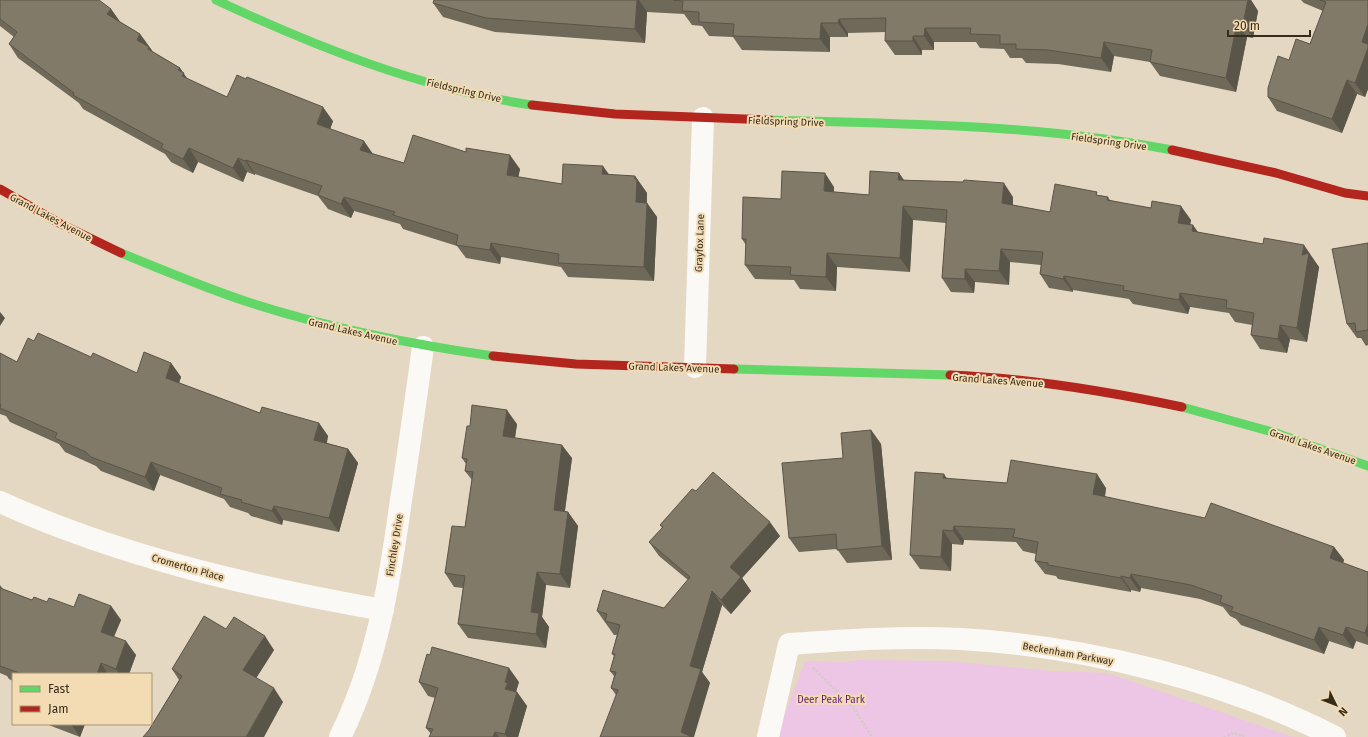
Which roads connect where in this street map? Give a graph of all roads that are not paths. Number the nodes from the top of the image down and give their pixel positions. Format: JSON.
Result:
{"nodes":[{"id":1,"x":216,"y":0,"type":"edge"},
{"id":2,"x":703,"y":118,"type":"junction"},
{"id":3,"x":0,"y":189,"type":"edge"},
{"id":4,"x":1368,"y":196,"type":"edge"},
{"id":5,"x":423,"y":347,"type":"junction"},
{"id":6,"x":695,"y":367,"type":"junction"},
{"id":7,"x":1368,"y":466,"type":"edge"},
{"id":8,"x":0,"y":502,"type":"edge"},
{"id":9,"x":383,"y":610,"type":"junction"},
{"id":10,"x":340,"y":737,"type":"edge"},
{"id":11,"x":768,"y":737,"type":"edge"},
{"id":12,"x":1335,"y":737,"type":"edge"}],
"edges":[{"from":1,"to":2,"type":"street","name":"Fieldspring Drive"},
{"from":2,"to":4,"type":"street","name":"Fieldspring Drive"},
{"from":2,"to":6,"type":"street","name":"Grayfox Lane"},
{"from":3,"to":5,"type":"street","name":"Grand Lakes Avenue"},
{"from":5,"to":6,"type":"street","name":"Grand Lakes Avenue"},
{"from":5,"to":9,"type":"street","name":"Finchley Drive"},
{"from":6,"to":7,"type":"street","name":"Grand Lakes Avenue"},
{"from":8,"to":9,"type":"street","name":"Cromerton Place"},
{"from":9,"to":10,"type":"street","name":"Finchley Drive"},
{"from":11,"to":12,"type":"street","name":"Beckenham Parkway"}]}
